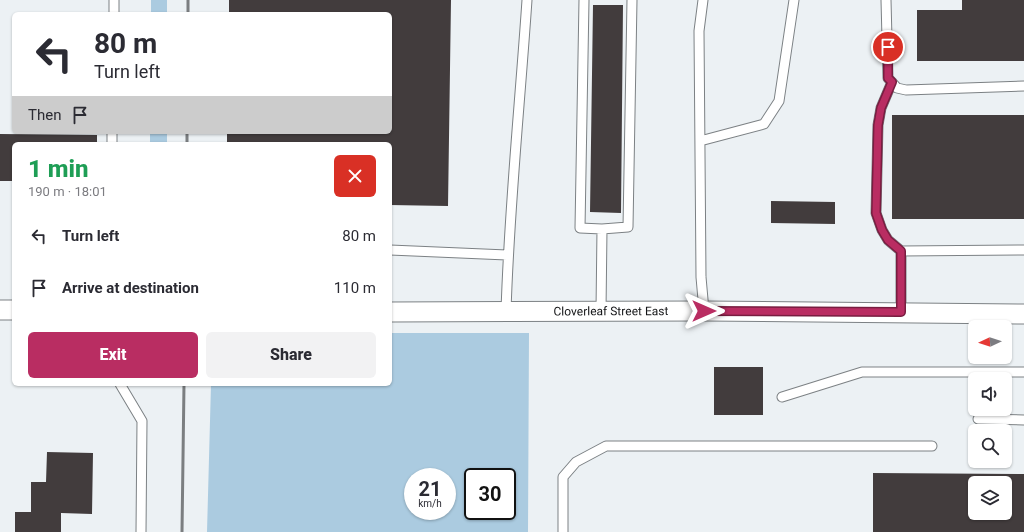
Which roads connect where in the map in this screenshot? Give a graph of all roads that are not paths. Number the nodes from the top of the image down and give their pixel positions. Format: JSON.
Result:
{"nodes":[{"id":1,"x":114,"y":0,"type":"edge"},
{"id":2,"x":527,"y":0,"type":"edge"},
{"id":3,"x":584,"y":0,"type":"edge"},
{"id":4,"x":632,"y":0,"type":"edge"},
{"id":5,"x":703,"y":0,"type":"edge"},
{"id":6,"x":794,"y":0,"type":"edge"},
{"id":7,"x":886,"y":0,"type":"edge"},
{"id":8,"x":114,"y":12,"type":"edge"},
{"id":9,"x":892,"y":82,"type":"junction"},
{"id":10,"x":1024,"y":86,"type":"edge"},
{"id":11,"x":700,"y":141,"type":"junction"},
{"id":12,"x":602,"y":229,"type":"junction"},
{"id":13,"x":392,"y":250,"type":"edge"},
{"id":14,"x":1024,"y":250,"type":"edge"},
{"id":15,"x":901,"y":251,"type":"junction"},
{"id":16,"x":507,"y":255,"type":"junction"},
{"id":17,"x":0,"y":310,"type":"edge"},
{"id":18,"x":12,"y":310,"type":"edge"},
{"id":19,"x":601,"y":311,"type":"junction"},
{"id":20,"x":704,"y":311,"type":"junction"},
{"id":21,"x":392,"y":312,"type":"edge"},
{"id":22,"x":506,"y":312,"type":"junction"},
{"id":23,"x":901,"y":312,"type":"junction"},
{"id":24,"x":1024,"y":314,"type":"edge"},
{"id":25,"x":1024,"y":372,"type":"edge"},
{"id":26,"x":121,"y":386,"type":"edge"},
{"id":27,"x":782,"y":397,"type":"dead end"},
{"id":28,"x":978,"y":419,"type":"dead end"},
{"id":29,"x":1024,"y":420,"type":"edge"},
{"id":30,"x":932,"y":446,"type":"dead end"},
{"id":31,"x":141,"y":532,"type":"edge"},
{"id":32,"x":562,"y":532,"type":"edge"}],
"edges":[{"from":1,"to":8,"type":"lane"},
{"from":2,"to":16,"type":"lane"},
{"from":3,"to":12,"type":"lane"},
{"from":4,"to":12,"type":"lane"},
{"from":5,"to":11,"type":"lane"},
{"from":6,"to":11,"type":"lane"},
{"from":7,"to":9,"type":"lane"},
{"from":9,"to":10,"type":"lane"},
{"from":9,"to":15,"type":"lane"},
{"from":11,"to":20,"type":"lane"},
{"from":12,"to":19,"type":"lane"},
{"from":13,"to":16,"type":"lane"},
{"from":14,"to":15,"type":"lane"},
{"from":15,"to":23,"type":"lane"},
{"from":16,"to":22,"type":"lane"},
{"from":17,"to":18,"type":"street"},
{"from":19,"to":20,"type":"street","name":"Cloverleaf Street East"},
{"from":19,"to":22,"type":"street","name":"Cloverleaf Street East"},
{"from":20,"to":23,"type":"street","name":"Cloverleaf Street East"},
{"from":21,"to":22,"type":"street","name":"Cloverleaf Street East"},
{"from":23,"to":24,"type":"street","name":"Cloverleaf Street East"},
{"from":25,"to":27,"type":"lane"},
{"from":26,"to":31,"type":"lane"},
{"from":28,"to":29,"type":"lane"},
{"from":30,"to":32,"type":"lane"}]}
